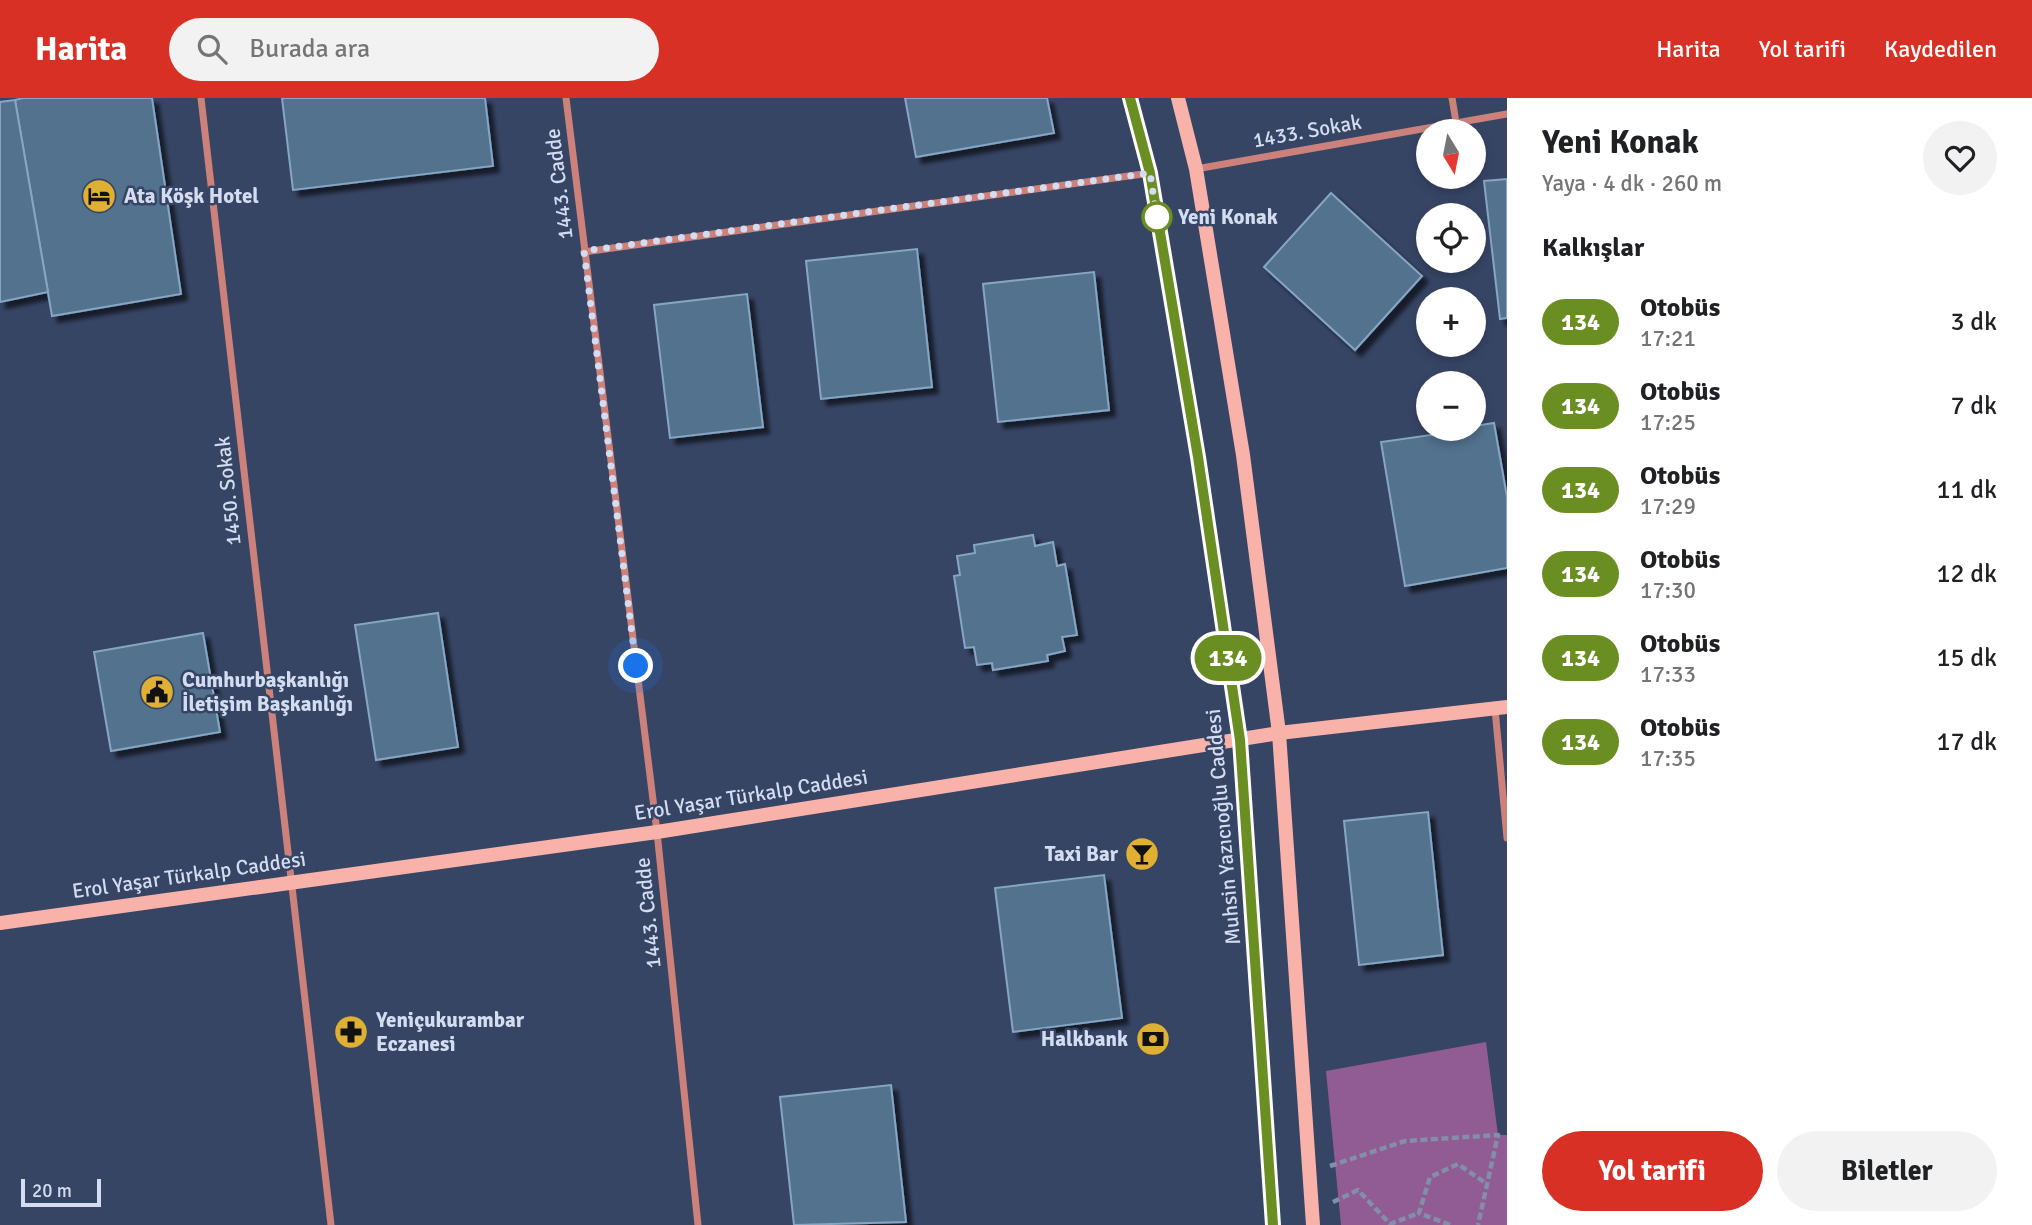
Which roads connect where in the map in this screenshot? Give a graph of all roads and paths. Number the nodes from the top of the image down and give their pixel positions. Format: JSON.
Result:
{"nodes":[{"id":1,"x":201,"y":98,"type":"edge"},
{"id":2,"x":566,"y":98,"type":"edge"},
{"id":3,"x":1130,"y":98,"type":"edge"},
{"id":4,"x":1178,"y":98,"type":"edge"},
{"id":5,"x":1452,"y":98,"type":"edge"},
{"id":6,"x":1507,"y":114,"type":"edge"},
{"id":7,"x":1456,"y":119,"type":"edge"},
{"id":8,"x":1471,"y":119,"type":"edge"},
{"id":9,"x":1416,"y":128,"type":"edge"},
{"id":10,"x":1196,"y":169,"type":"junction"},
{"id":11,"x":1150,"y":173,"type":"junction"},
{"id":12,"x":584,"y":251,"type":"junction"},
{"id":13,"x":1501,"y":707,"type":"edge"},
{"id":14,"x":1279,"y":733,"type":"junction"},
{"id":15,"x":1240,"y":740,"type":"junction"},
{"id":16,"x":657,"y":832,"type":"junction"},
{"id":17,"x":1507,"y":838,"type":"edge"},
{"id":18,"x":290,"y":881,"type":"junction"},
{"id":19,"x":0,"y":923,"type":"edge"},
{"id":20,"x":1330,"y":1166,"type":"dead end"},
{"id":21,"x":1487,"y":1184,"type":"junction"},
{"id":22,"x":1333,"y":1202,"type":"dead end"},
{"id":23,"x":1419,"y":1213,"type":"junction"},
{"id":24,"x":331,"y":1225,"type":"edge"},
{"id":25,"x":698,"y":1225,"type":"edge"},
{"id":26,"x":1273,"y":1225,"type":"edge"},
{"id":27,"x":1313,"y":1225,"type":"edge"},
{"id":28,"x":1450,"y":1225,"type":"edge"},
{"id":29,"x":1478,"y":1225,"type":"edge"}],
"edges":[{"from":1,"to":18,"type":"street","name":"1450. Sokak"},
{"from":2,"to":12,"type":"street","name":"1443. Cadde"},
{"from":3,"to":11,"type":"main road","name":"Muhsin Yazıcıoğlu Caddesi"},
{"from":4,"to":10,"type":"main road"},
{"from":5,"to":7,"type":"street"},
{"from":6,"to":8,"type":"street","name":"1433. Sokak"},
{"from":9,"to":10,"type":"street","name":"1433. Sokak"},
{"from":10,"to":14,"type":"main road"},
{"from":11,"to":12,"type":"street"},
{"from":11,"to":15,"type":"main road","name":"Muhsin Yazıcıoğlu Caddesi"},
{"from":12,"to":16,"type":"street","name":"1443. Cadde"},
{"from":13,"to":14,"type":"main road","name":"Erol Yaşar Türkalp Caddesi"},
{"from":13,"to":17,"type":"street"},
{"from":14,"to":15,"type":"main road","name":"Erol Yaşar Türkalp Caddesi"},
{"from":14,"to":27,"type":"main road"},
{"from":15,"to":16,"type":"main road","name":"Erol Yaşar Türkalp Caddesi"},
{"from":15,"to":26,"type":"main road","name":"Muhsin Yazıcıoğlu Caddesi"},
{"from":16,"to":18,"type":"main road","name":"Erol Yaşar Türkalp Caddesi"},
{"from":16,"to":25,"type":"street","name":"1443. Cadde"},
{"from":18,"to":19,"type":"main road","name":"Erol Yaşar Türkalp Caddesi"},
{"from":18,"to":24,"type":"street","name":"1450. Sokak"},
{"from":20,"to":21,"type":"path"},
{"from":21,"to":23,"type":"path"},
{"from":21,"to":29,"type":"path"},
{"from":22,"to":23,"type":"path"},
{"from":23,"to":28,"type":"path"}]}
